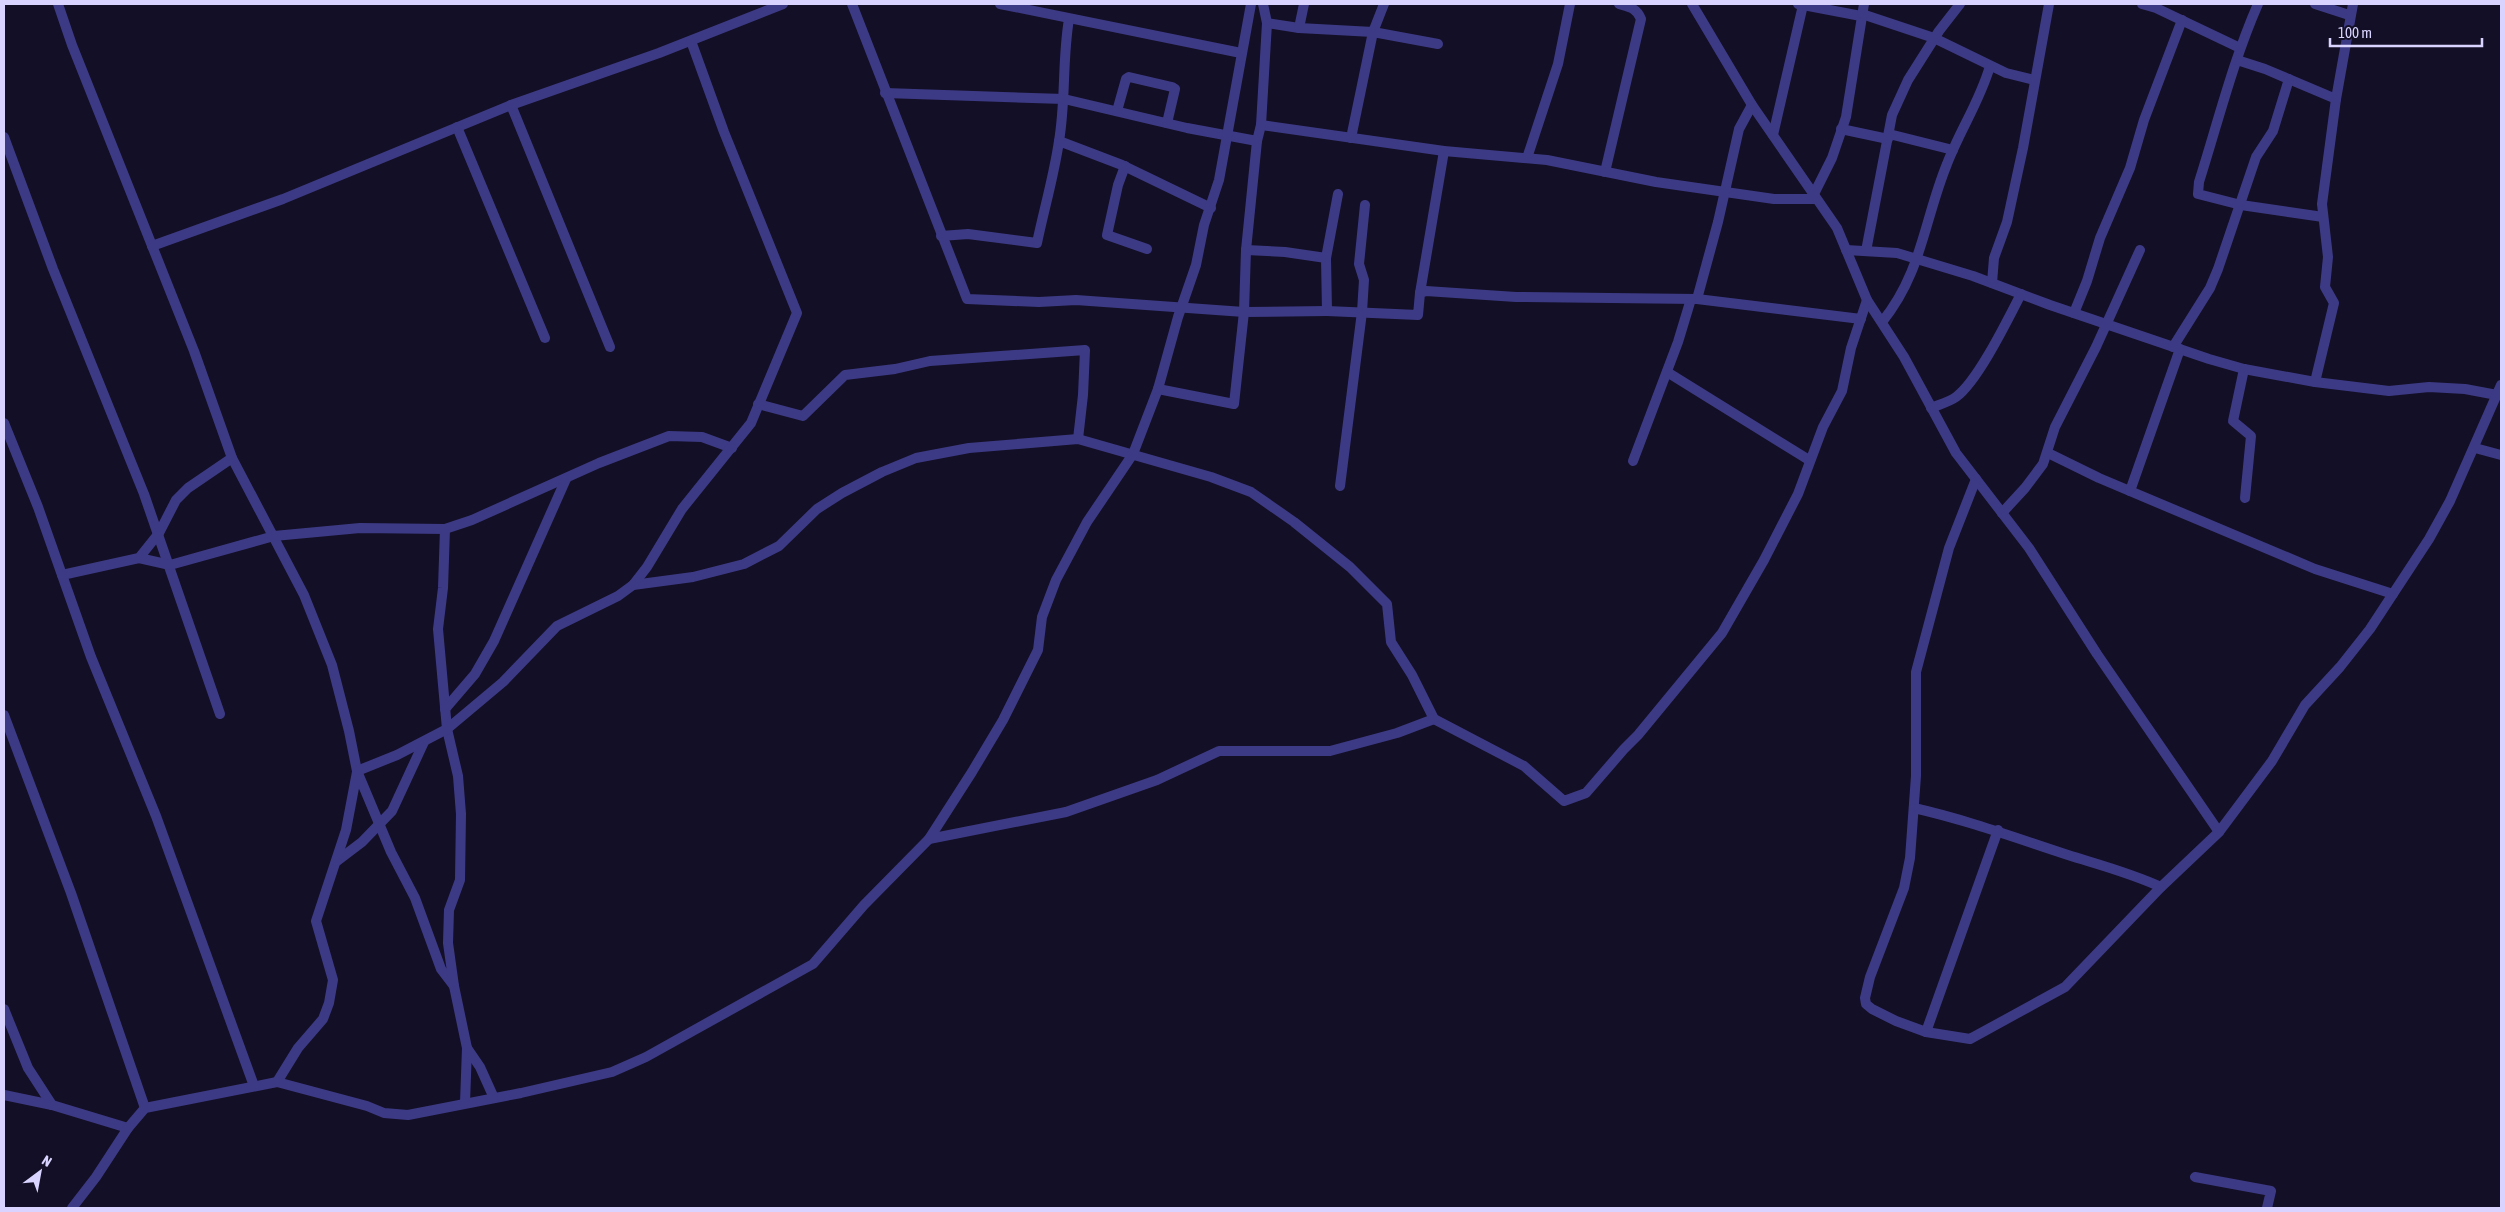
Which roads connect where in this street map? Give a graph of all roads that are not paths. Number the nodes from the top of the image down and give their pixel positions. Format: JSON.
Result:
{"nodes":[{"id":1,"x":58,"y":4,"type":"edge"},
{"id":2,"x":783,"y":4,"type":"edge"},
{"id":3,"x":852,"y":4,"type":"edge"},
{"id":4,"x":1000,"y":4,"type":"edge"},
{"id":5,"x":1251,"y":4,"type":"edge"},
{"id":6,"x":1263,"y":4,"type":"edge"},
{"id":7,"x":1304,"y":4,"type":"edge"},
{"id":8,"x":1384,"y":4,"type":"edge"},
{"id":9,"x":1570,"y":4,"type":"edge"},
{"id":10,"x":1619,"y":4,"type":"edge"},
{"id":11,"x":1692,"y":4,"type":"edge"},
{"id":12,"x":1800,"y":4,"type":"edge"},
{"id":13,"x":1960,"y":4,"type":"edge"},
{"id":14,"x":2049,"y":4,"type":"edge"},
{"id":15,"x":2142,"y":4,"type":"edge"},
{"id":16,"x":2258,"y":4,"type":"edge"},
{"id":17,"x":2315,"y":4,"type":"edge"},
{"id":18,"x":2352,"y":4,"type":"edge"},
{"id":19,"x":1862,"y":11,"type":"edge"},
{"id":20,"x":2349,"y":15,"type":"junction"},
{"id":21,"x":1070,"y":19,"type":"junction"},
{"id":22,"x":2182,"y":20,"type":"junction"},
{"id":23,"x":1266,"y":24,"type":"junction"},
{"id":24,"x":1299,"y":28,"type":"junction"},
{"id":25,"x":1372,"y":32,"type":"junction"},
{"id":26,"x":1934,"y":38,"type":"junction"},
{"id":27,"x":691,"y":40,"type":"junction"},
{"id":28,"x":1438,"y":44,"type":"dead end"},
{"id":29,"x":2240,"y":48,"type":"junction"},
{"id":30,"x":1240,"y":53,"type":"junction"},
{"id":31,"x":2237,"y":60,"type":"junction"},
{"id":32,"x":1990,"y":66,"type":"junction"},
{"id":33,"x":2289,"y":79,"type":"junction"},
{"id":34,"x":2034,"y":80,"type":"junction"},
{"id":35,"x":885,"y":93,"type":"junction"},
{"id":36,"x":1064,"y":99,"type":"junction"},
{"id":37,"x":2336,"y":99,"type":"junction"},
{"id":38,"x":511,"y":105,"type":"junction"},
{"id":39,"x":1752,"y":105,"type":"junction"},
{"id":40,"x":1117,"y":111,"type":"junction"},
{"id":41,"x":1167,"y":123,"type":"junction"},
{"id":42,"x":1261,"y":125,"type":"junction"},
{"id":43,"x":457,"y":127,"type":"junction"},
{"id":44,"x":1842,"y":129,"type":"junction"},
{"id":45,"x":1773,"y":135,"type":"junction"},
{"id":46,"x":1228,"y":136,"type":"junction"},
{"id":47,"x":1888,"y":136,"type":"junction"},
{"id":48,"x":4,"y":137,"type":"edge"},
{"id":49,"x":1351,"y":138,"type":"junction"},
{"id":50,"x":1059,"y":141,"type":"junction"},
{"id":51,"x":1258,"y":141,"type":"junction"},
{"id":52,"x":1953,"y":150,"type":"junction"},
{"id":53,"x":1444,"y":151,"type":"junction"},
{"id":54,"x":1527,"y":158,"type":"junction"},
{"id":55,"x":1125,"y":166,"type":"junction"},
{"id":56,"x":1605,"y":172,"type":"junction"},
{"id":57,"x":1723,"y":192,"type":"junction"},
{"id":58,"x":1338,"y":194,"type":"dead end"},
{"id":59,"x":1814,"y":197,"type":"junction"},
{"id":60,"x":1365,"y":205,"type":"dead end"},
{"id":61,"x":2241,"y":205,"type":"junction"},
{"id":62,"x":1211,"y":208,"type":"junction"},
{"id":63,"x":2323,"y":218,"type":"junction"},
{"id":64,"x":940,"y":236,"type":"junction"},
{"id":65,"x":152,"y":246,"type":"junction"},
{"id":66,"x":1147,"y":248,"type":"dead end"},
{"id":67,"x":1246,"y":250,"type":"junction"},
{"id":68,"x":1846,"y":250,"type":"junction"},
{"id":69,"x":2140,"y":250,"type":"dead end"},
{"id":70,"x":1866,"y":251,"type":"junction"},
{"id":71,"x":1326,"y":258,"type":"junction"},
{"id":72,"x":1918,"y":259,"type":"junction"},
{"id":73,"x":1992,"y":283,"type":"junction"},
{"id":74,"x":1420,"y":293,"type":"junction"},
{"id":75,"x":2021,"y":294,"type":"junction"},
{"id":76,"x":1694,"y":299,"type":"junction"},
{"id":77,"x":1867,"y":300,"type":"junction"},
{"id":78,"x":1182,"y":307,"type":"junction"},
{"id":79,"x":1327,"y":311,"type":"junction"},
{"id":80,"x":1244,"y":312,"type":"junction"},
{"id":81,"x":1362,"y":312,"type":"junction"},
{"id":82,"x":2074,"y":313,"type":"junction"},
{"id":83,"x":1861,"y":319,"type":"junction"},
{"id":84,"x":1882,"y":322,"type":"junction"},
{"id":85,"x":2105,"y":324,"type":"junction"},
{"id":86,"x":545,"y":338,"type":"dead end"},
{"id":87,"x":610,"y":347,"type":"dead end"},
{"id":88,"x":2176,"y":348,"type":"junction"},
{"id":89,"x":2244,"y":369,"type":"junction"},
{"id":90,"x":1667,"y":372,"type":"junction"},
{"id":91,"x":2315,"y":382,"type":"junction"},
{"id":92,"x":1158,"y":389,"type":"junction"},
{"id":93,"x":2499,"y":390,"type":"edge"},
{"id":94,"x":758,"y":404,"type":"junction"},
{"id":95,"x":1930,"y":408,"type":"junction"},
{"id":96,"x":4,"y":422,"type":"edge"},
{"id":97,"x":1078,"y":439,"type":"junction"},
{"id":98,"x":732,"y":448,"type":"junction"},
{"id":99,"x":2475,"y":448,"type":"junction"},
{"id":100,"x":2048,"y":452,"type":"junction"},
{"id":101,"x":1134,"y":454,"type":"junction"},
{"id":102,"x":2501,"y":456,"type":"edge"},
{"id":103,"x":232,"y":458,"type":"junction"},
{"id":104,"x":1810,"y":460,"type":"junction"},
{"id":105,"x":1633,"y":461,"type":"dead end"},
{"id":106,"x":566,"y":479,"type":"junction"},
{"id":107,"x":1976,"y":479,"type":"junction"},
{"id":108,"x":1340,"y":486,"type":"dead end"},
{"id":109,"x":2130,"y":491,"type":"junction"},
{"id":110,"x":2245,"y":498,"type":"dead end"},
{"id":111,"x":2002,"y":512,"type":"junction"},
{"id":112,"x":445,"y":529,"type":"junction"},
{"id":113,"x":159,"y":533,"type":"junction"},
{"id":114,"x":274,"y":536,"type":"junction"},
{"id":115,"x":139,"y":558,"type":"junction"},
{"id":116,"x":170,"y":565,"type":"junction"},
{"id":117,"x":62,"y":575,"type":"junction"},
{"id":118,"x":633,"y":585,"type":"junction"},
{"id":119,"x":2393,"y":594,"type":"junction"},
{"id":120,"x":445,"y":709,"type":"junction"},
{"id":121,"x":220,"y":714,"type":"dead end"},
{"id":122,"x":4,"y":716,"type":"edge"},
{"id":123,"x":1434,"y":719,"type":"junction"},
{"id":124,"x":448,"y":729,"type":"junction"},
{"id":125,"x":424,"y":742,"type":"junction"},
{"id":126,"x":357,"y":772,"type":"junction"},
{"id":127,"x":1914,"y":808,"type":"junction"},
{"id":128,"x":380,"y":824,"type":"junction"},
{"id":129,"x":1998,"y":830,"type":"junction"},
{"id":130,"x":2219,"y":832,"type":"junction"},
{"id":131,"x":929,"y":839,"type":"junction"},
{"id":132,"x":337,"y":861,"type":"junction"},
{"id":133,"x":2162,"y":887,"type":"junction"},
{"id":134,"x":454,"y":986,"type":"junction"},
{"id":135,"x":4,"y":1009,"type":"edge"},
{"id":136,"x":1926,"y":1032,"type":"junction"},
{"id":137,"x":467,"y":1048,"type":"junction"},
{"id":138,"x":277,"y":1082,"type":"junction"},
{"id":139,"x":254,"y":1086,"type":"junction"},
{"id":140,"x":4,"y":1095,"type":"edge"},
{"id":141,"x":494,"y":1098,"type":"junction"},
{"id":142,"x":465,"y":1103,"type":"junction"},
{"id":143,"x":52,"y":1105,"type":"junction"},
{"id":144,"x":145,"y":1108,"type":"junction"},
{"id":145,"x":128,"y":1128,"type":"junction"},
{"id":146,"x":2195,"y":1177,"type":"dead end"},
{"id":147,"x":72,"y":1208,"type":"edge"},
{"id":148,"x":2268,"y":1208,"type":"edge"}],
"edges":[{"from":1,"to":65,"type":"street"},
{"from":2,"to":27,"type":"street"},
{"from":3,"to":35,"type":"street"},
{"from":4,"to":21,"type":"street"},
{"from":5,"to":30,"type":"street"},
{"from":6,"to":23,"type":"street"},
{"from":7,"to":24,"type":"street"},
{"from":8,"to":25,"type":"street"},
{"from":9,"to":54,"type":"street"},
{"from":10,"to":56,"type":"street"},
{"from":11,"to":39,"type":"street"},
{"from":12,"to":19,"type":"street"},
{"from":12,"to":45,"type":"street"},
{"from":13,"to":26,"type":"street"},
{"from":14,"to":34,"type":"street"},
{"from":15,"to":22,"type":"street"},
{"from":16,"to":29,"type":"street"},
{"from":17,"to":20,"type":"street"},
{"from":18,"to":20,"type":"street"},
{"from":19,"to":26,"type":"street"},
{"from":19,"to":44,"type":"street"},
{"from":20,"to":37,"type":"street"},
{"from":21,"to":30,"type":"street"},
{"from":21,"to":36,"type":"street"},
{"from":22,"to":29,"type":"street"},
{"from":22,"to":82,"type":"street"},
{"from":23,"to":24,"type":"street"},
{"from":23,"to":42,"type":"street"},
{"from":24,"to":25,"type":"street"},
{"from":25,"to":28,"type":"street"},
{"from":25,"to":49,"type":"street"},
{"from":26,"to":32,"type":"street"},
{"from":26,"to":47,"type":"street"},
{"from":27,"to":38,"type":"street"},
{"from":27,"to":94,"type":"street"},
{"from":29,"to":31,"type":"street"},
{"from":30,"to":46,"type":"street"},
{"from":31,"to":33,"type":"street"},
{"from":31,"to":61,"type":"street"},
{"from":32,"to":34,"type":"street"},
{"from":32,"to":52,"type":"street"},
{"from":33,"to":37,"type":"street"},
{"from":33,"to":61,"type":"street"},
{"from":34,"to":73,"type":"street"},
{"from":35,"to":36,"type":"street"},
{"from":35,"to":64,"type":"street"},
{"from":36,"to":40,"type":"street"},
{"from":36,"to":50,"type":"street"},
{"from":37,"to":63,"type":"street"},
{"from":38,"to":43,"type":"street"},
{"from":38,"to":87,"type":"street"},
{"from":39,"to":45,"type":"street"},
{"from":39,"to":57,"type":"street"},
{"from":40,"to":41,"type":"street"},
{"from":40,"to":41,"type":"street"},
{"from":41,"to":46,"type":"street"},
{"from":42,"to":49,"type":"street"},
{"from":42,"to":51,"type":"street"},
{"from":43,"to":65,"type":"street"},
{"from":43,"to":86,"type":"street"},
{"from":44,"to":47,"type":"street"},
{"from":44,"to":59,"type":"street"},
{"from":45,"to":59,"type":"street"},
{"from":46,"to":51,"type":"street"},
{"from":46,"to":62,"type":"street"},
{"from":47,"to":52,"type":"street"},
{"from":47,"to":70,"type":"street"},
{"from":48,"to":113,"type":"street"},
{"from":49,"to":53,"type":"street"},
{"from":50,"to":55,"type":"street"},
{"from":50,"to":64,"type":"street"},
{"from":51,"to":67,"type":"street"},
{"from":52,"to":72,"type":"street"},
{"from":53,"to":54,"type":"street"},
{"from":53,"to":74,"type":"street"},
{"from":54,"to":56,"type":"street"},
{"from":55,"to":62,"type":"street"},
{"from":55,"to":66,"type":"street"},
{"from":56,"to":57,"type":"street"},
{"from":57,"to":59,"type":"street"},
{"from":57,"to":76,"type":"street"},
{"from":58,"to":71,"type":"street"},
{"from":59,"to":68,"type":"street"},
{"from":60,"to":81,"type":"street"},
{"from":61,"to":63,"type":"street"},
{"from":61,"to":88,"type":"street"},
{"from":62,"to":78,"type":"street"},
{"from":63,"to":91,"type":"street"},
{"from":64,"to":78,"type":"street"},
{"from":65,"to":103,"type":"street"},
{"from":67,"to":71,"type":"street"},
{"from":67,"to":80,"type":"street"},
{"from":68,"to":70,"type":"street"},
{"from":68,"to":77,"type":"street"},
{"from":69,"to":85,"type":"street"},
{"from":70,"to":72,"type":"street"},
{"from":71,"to":79,"type":"street"},
{"from":72,"to":73,"type":"street"},
{"from":72,"to":84,"type":"street"},
{"from":73,"to":75,"type":"street"},
{"from":74,"to":76,"type":"street"},
{"from":74,"to":81,"type":"street"},
{"from":75,"to":82,"type":"street"},
{"from":75,"to":95,"type":"street"},
{"from":76,"to":83,"type":"street"},
{"from":76,"to":90,"type":"street"},
{"from":77,"to":83,"type":"street"},
{"from":77,"to":84,"type":"street"},
{"from":78,"to":80,"type":"street"},
{"from":78,"to":92,"type":"street"},
{"from":79,"to":80,"type":"street"},
{"from":79,"to":81,"type":"street"},
{"from":80,"to":92,"type":"street"},
{"from":81,"to":108,"type":"street"},
{"from":82,"to":85,"type":"street"},
{"from":83,"to":104,"type":"street"},
{"from":84,"to":95,"type":"street"},
{"from":85,"to":88,"type":"street"},
{"from":85,"to":100,"type":"street"},
{"from":88,"to":89,"type":"street"},
{"from":88,"to":109,"type":"street"},
{"from":89,"to":91,"type":"street"},
{"from":89,"to":110,"type":"street"},
{"from":90,"to":104,"type":"street"},
{"from":90,"to":105,"type":"street"},
{"from":91,"to":93,"type":"street"},
{"from":92,"to":101,"type":"street"},
{"from":93,"to":99,"type":"street"},
{"from":94,"to":97,"type":"street"},
{"from":94,"to":98,"type":"street"},
{"from":95,"to":107,"type":"street"},
{"from":96,"to":117,"type":"street"},
{"from":97,"to":101,"type":"street"},
{"from":97,"to":118,"type":"street"},
{"from":98,"to":106,"type":"street"},
{"from":98,"to":118,"type":"street"},
{"from":99,"to":102,"type":"street"},
{"from":99,"to":119,"type":"street"},
{"from":100,"to":109,"type":"street"},
{"from":100,"to":111,"type":"street"},
{"from":101,"to":123,"type":"street"},
{"from":101,"to":131,"type":"street"},
{"from":103,"to":113,"type":"street"},
{"from":103,"to":114,"type":"street"},
{"from":104,"to":123,"type":"street"},
{"from":106,"to":112,"type":"street"},
{"from":106,"to":120,"type":"street"},
{"from":107,"to":111,"type":"street"},
{"from":107,"to":127,"type":"street"},
{"from":109,"to":119,"type":"street"},
{"from":111,"to":130,"type":"street"},
{"from":112,"to":114,"type":"street"},
{"from":112,"to":120,"type":"street"},
{"from":113,"to":115,"type":"street"},
{"from":113,"to":116,"type":"street"},
{"from":114,"to":116,"type":"street"},
{"from":114,"to":126,"type":"street"},
{"from":115,"to":116,"type":"street"},
{"from":115,"to":117,"type":"street"},
{"from":116,"to":121,"type":"street"},
{"from":117,"to":139,"type":"street"},
{"from":118,"to":124,"type":"street"},
{"from":119,"to":130,"type":"street"},
{"from":120,"to":124,"type":"street"},
{"from":122,"to":144,"type":"street"},
{"from":123,"to":131,"type":"street"},
{"from":124,"to":125,"type":"street"},
{"from":124,"to":134,"type":"street"},
{"from":125,"to":126,"type":"street"},
{"from":125,"to":128,"type":"street"},
{"from":126,"to":128,"type":"street"},
{"from":126,"to":132,"type":"street"},
{"from":127,"to":129,"type":"street"},
{"from":127,"to":136,"type":"street"},
{"from":128,"to":132,"type":"street"},
{"from":128,"to":134,"type":"street"},
{"from":129,"to":133,"type":"street"},
{"from":129,"to":136,"type":"street"},
{"from":130,"to":133,"type":"street"},
{"from":131,"to":141,"type":"street"},
{"from":132,"to":138,"type":"street"},
{"from":133,"to":136,"type":"street"},
{"from":134,"to":137,"type":"street"},
{"from":135,"to":143,"type":"street"},
{"from":137,"to":141,"type":"street"},
{"from":137,"to":142,"type":"street"},
{"from":138,"to":139,"type":"street"},
{"from":138,"to":142,"type":"street"},
{"from":139,"to":144,"type":"street"},
{"from":140,"to":143,"type":"street"},
{"from":141,"to":142,"type":"street"},
{"from":143,"to":145,"type":"street"},
{"from":144,"to":145,"type":"street"},
{"from":145,"to":147,"type":"street"},
{"from":146,"to":148,"type":"street"}]}
